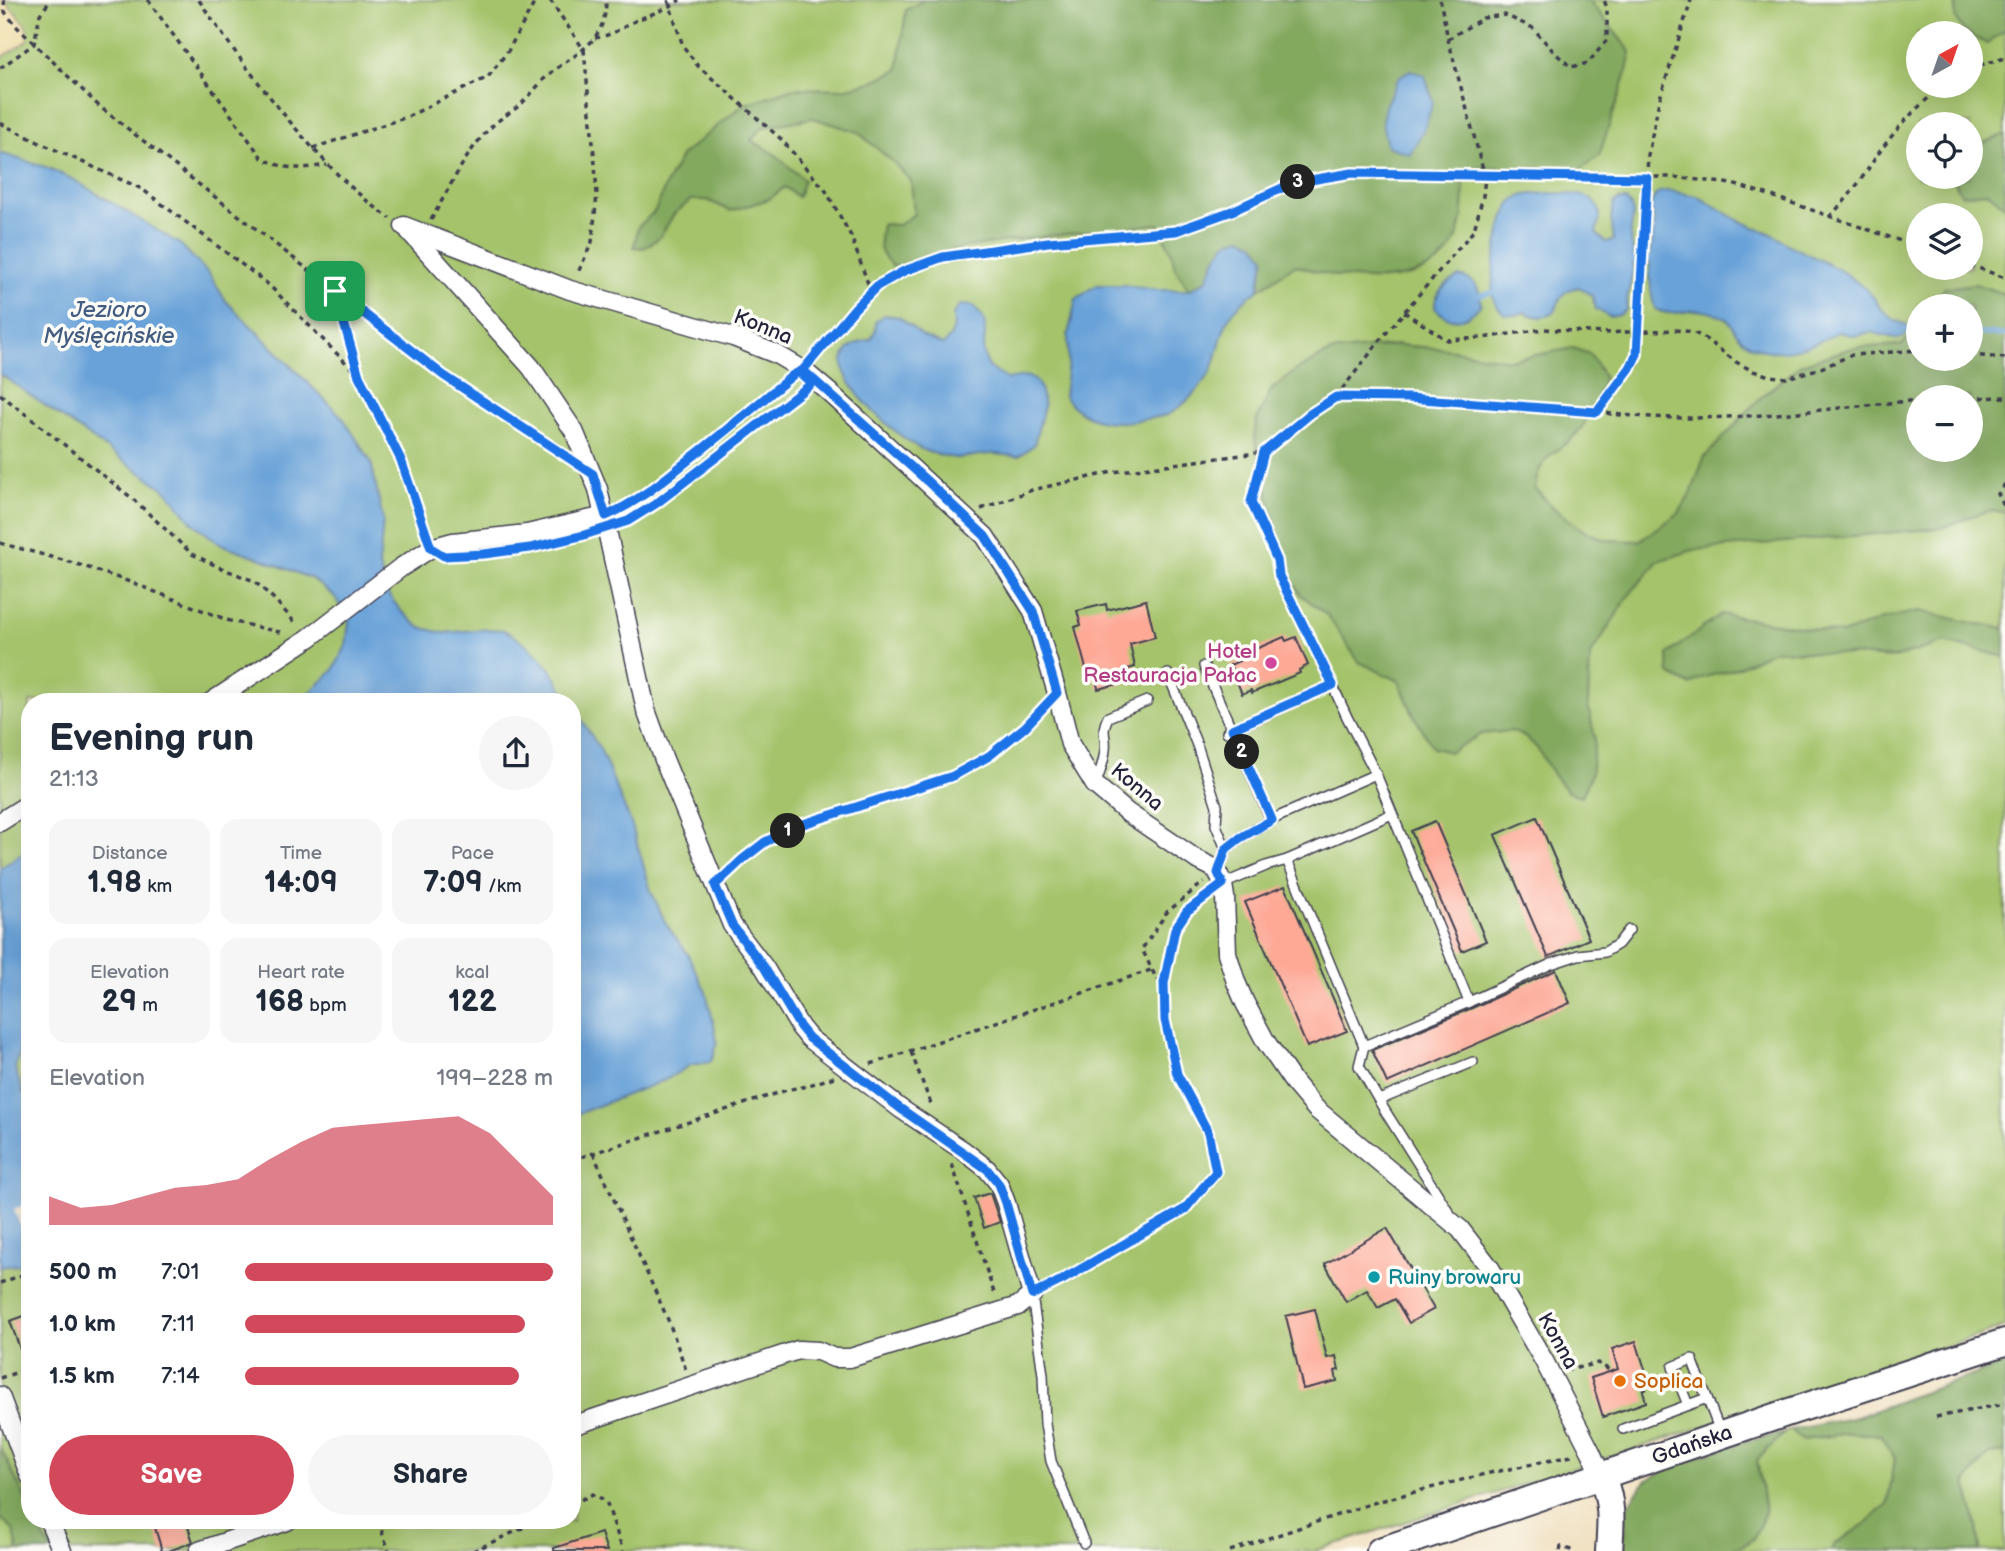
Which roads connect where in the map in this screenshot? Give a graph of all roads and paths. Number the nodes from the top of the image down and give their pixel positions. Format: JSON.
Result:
{"nodes":[{"id":1,"x":4,"y":0,"type":"edge"},
{"id":2,"x":51,"y":0,"type":"edge"},
{"id":3,"x":148,"y":0,"type":"edge"},
{"id":4,"x":199,"y":0,"type":"edge"},
{"id":5,"x":536,"y":0,"type":"edge"},
{"id":6,"x":551,"y":0,"type":"edge"},
{"id":7,"x":606,"y":0,"type":"edge"},
{"id":8,"x":668,"y":0,"type":"edge"},
{"id":9,"x":680,"y":0,"type":"edge"},
{"id":10,"x":1440,"y":0,"type":"edge"},
{"id":11,"x":1604,"y":0,"type":"edge"},
{"id":12,"x":1691,"y":0,"type":"edge"},
{"id":13,"x":671,"y":7,"type":"junction"},
{"id":14,"x":596,"y":38,"type":"junction"},
{"id":15,"x":1448,"y":39,"type":"junction"},
{"id":16,"x":34,"y":44,"type":"junction"},
{"id":17,"x":584,"y":50,"type":"junction"},
{"id":18,"x":2005,"y":58,"type":"edge"},
{"id":19,"x":1983,"y":64,"type":"edge"},
{"id":20,"x":0,"y":68,"type":"edge"},
{"id":21,"x":1930,"y":98,"type":"edge"},
{"id":22,"x":0,"y":123,"type":"edge"},
{"id":23,"x":313,"y":148,"type":"junction"},
{"id":24,"x":327,"y":165,"type":"junction"},
{"id":25,"x":1485,"y":177,"type":"junction"},
{"id":26,"x":1647,"y":178,"type":"junction"},
{"id":27,"x":1829,"y":217,"type":"junction"},
{"id":28,"x":404,"y":226,"type":"junction"},
{"id":29,"x":424,"y":234,"type":"junction"},
{"id":30,"x":1906,"y":243,"type":"edge"},
{"id":31,"x":1983,"y":270,"type":"edge"},
{"id":32,"x":2005,"y":278,"type":"edge"},
{"id":33,"x":570,"y":290,"type":"junction"},
{"id":34,"x":335,"y":291,"type":"junction"},
{"id":35,"x":871,"y":292,"type":"junction"},
{"id":36,"x":1404,"y":312,"type":"junction"},
{"id":37,"x":1639,"y":331,"type":"junction"},
{"id":38,"x":1906,"y":351,"type":"edge"},
{"id":39,"x":1983,"y":356,"type":"edge"},
{"id":40,"x":2005,"y":358,"type":"edge"},
{"id":41,"x":802,"y":371,"type":"junction"},
{"id":42,"x":359,"y":376,"type":"junction"},
{"id":43,"x":0,"y":394,"type":"edge"},
{"id":44,"x":1336,"y":397,"type":"junction"},
{"id":45,"x":2005,"y":397,"type":"edge"},
{"id":46,"x":1983,"y":398,"type":"edge"},
{"id":47,"x":1906,"y":401,"type":"edge"},
{"id":48,"x":1597,"y":412,"type":"junction"},
{"id":49,"x":1264,"y":452,"type":"junction"},
{"id":50,"x":593,"y":474,"type":"junction"},
{"id":51,"x":2005,"y":484,"type":"edge"},
{"id":52,"x":2005,"y":508,"type":"edge"},
{"id":53,"x":963,"y":516,"type":"junction"},
{"id":54,"x":607,"y":522,"type":"junction"},
{"id":55,"x":0,"y":543,"type":"edge"},
{"id":56,"x":431,"y":548,"type":"junction"},
{"id":57,"x":309,"y":638,"type":"junction"},
{"id":58,"x":1320,"y":658,"type":"joint"},
{"id":59,"x":1203,"y":666,"type":"dead end"},
{"id":60,"x":1168,"y":674,"type":"dead end"},
{"id":61,"x":1333,"y":685,"type":"junction"},
{"id":62,"x":225,"y":693,"type":"edge"},
{"id":63,"x":1057,"y":693,"type":"junction"},
{"id":64,"x":1147,"y":701,"type":"dead end"},
{"id":65,"x":1229,"y":731,"type":"junction"},
{"id":66,"x":1376,"y":774,"type":"junction"},
{"id":67,"x":1096,"y":785,"type":"junction"},
{"id":68,"x":21,"y":809,"type":"edge"},
{"id":69,"x":1392,"y":814,"type":"junction"},
{"id":70,"x":1272,"y":820,"type":"junction"},
{"id":71,"x":0,"y":822,"type":"edge"},
{"id":72,"x":1226,"y":849,"type":"junction"},
{"id":73,"x":1287,"y":860,"type":"junction"},
{"id":74,"x":1220,"y":878,"type":"junction"},
{"id":75,"x":715,"y":885,"type":"junction"},
{"id":76,"x":1189,"y":893,"type":"dead end"},
{"id":77,"x":1629,"y":930,"type":"dead end"},
{"id":78,"x":1151,"y":970,"type":"junction"},
{"id":79,"x":1123,"y":980,"type":"dead end"},
{"id":80,"x":1164,"y":983,"type":"junction"},
{"id":81,"x":1469,"y":1002,"type":"junction"},
{"id":82,"x":1364,"y":1046,"type":"junction"},
{"id":83,"x":911,"y":1051,"type":"dead end"},
{"id":84,"x":1473,"y":1062,"type":"dead end"},
{"id":85,"x":1379,"y":1100,"type":"junction"},
{"id":86,"x":943,"y":1137,"type":"junction"},
{"id":87,"x":593,"y":1153,"type":"dead end"},
{"id":88,"x":1460,"y":1229,"type":"junction"},
{"id":89,"x":21,"y":1275,"type":"edge"},
{"id":90,"x":0,"y":1283,"type":"edge"},
{"id":91,"x":1032,"y":1295,"type":"junction"},
{"id":92,"x":1000,"y":1311,"type":"junction"},
{"id":93,"x":2005,"y":1342,"type":"edge"},
{"id":94,"x":21,"y":1370,"type":"edge"},
{"id":95,"x":1573,"y":1370,"type":"dead end"},
{"id":96,"x":1611,"y":1371,"type":"dead end"},
{"id":97,"x":0,"y":1378,"type":"edge"},
{"id":98,"x":692,"y":1385,"type":"junction"},
{"id":99,"x":1655,"y":1386,"type":"dead end"},
{"id":100,"x":1643,"y":1390,"type":"dead end"},
{"id":101,"x":0,"y":1396,"type":"edge"},
{"id":102,"x":1707,"y":1398,"type":"junction"},
{"id":103,"x":2005,"y":1404,"type":"edge"},
{"id":104,"x":1688,"y":1405,"type":"junction"},
{"id":105,"x":1936,"y":1418,"type":"dead end"},
{"id":106,"x":581,"y":1423,"type":"edge"},
{"id":107,"x":1623,"y":1429,"type":"dead end"},
{"id":108,"x":1722,"y":1435,"type":"junction"},
{"id":109,"x":21,"y":1452,"type":"edge"},
{"id":110,"x":1591,"y":1452,"type":"junction"},
{"id":111,"x":1602,"y":1476,"type":"junction"},
{"id":112,"x":581,"y":1500,"type":"edge"},
{"id":113,"x":52,"y":1529,"type":"edge"},
{"id":114,"x":272,"y":1529,"type":"edge"},
{"id":115,"x":381,"y":1529,"type":"edge"},
{"id":116,"x":521,"y":1529,"type":"edge"},
{"id":117,"x":244,"y":1543,"type":"edge"},
{"id":118,"x":1084,"y":1544,"type":"dead end"},
{"id":119,"x":62,"y":1551,"type":"edge"},
{"id":120,"x":199,"y":1551,"type":"edge"},
{"id":121,"x":388,"y":1551,"type":"edge"},
{"id":122,"x":473,"y":1551,"type":"edge"},
{"id":123,"x":623,"y":1551,"type":"edge"},
{"id":124,"x":1230,"y":1551,"type":"edge"},
{"id":125,"x":1380,"y":1551,"type":"edge"},
{"id":126,"x":1560,"y":1551,"type":"edge"},
{"id":127,"x":1573,"y":1551,"type":"edge"},
{"id":128,"x":1609,"y":1551,"type":"edge"}],
"edges":[{"from":1,"to":16,"type":"path"},
{"from":2,"to":16,"type":"path"},
{"from":3,"to":24,"type":"path"},
{"from":4,"to":23,"type":"path"},
{"from":5,"to":23,"type":"path"},
{"from":6,"to":17,"type":"path"},
{"from":7,"to":14,"type":"path"},
{"from":8,"to":13,"type":"path"},
{"from":9,"to":13,"type":"path"},
{"from":10,"to":15,"type":"path"},
{"from":11,"to":15,"type":"path"},
{"from":12,"to":26,"type":"path"},
{"from":13,"to":14,"type":"path"},
{"from":13,"to":35,"type":"path"},
{"from":14,"to":17,"type":"path"},
{"from":15,"to":25,"type":"path"},
{"from":16,"to":20,"type":"path"},
{"from":16,"to":34,"type":"path"},
{"from":17,"to":29,"type":"path"},
{"from":17,"to":33,"type":"path"},
{"from":18,"to":19,"type":"path"},
{"from":21,"to":27,"type":"path"},
{"from":22,"to":42,"type":"path"},
{"from":23,"to":24,"type":"path"},
{"from":24,"to":28,"type":"path"},
{"from":25,"to":26,"type":"path"},
{"from":25,"to":35,"type":"path"},
{"from":25,"to":36,"type":"path"},
{"from":26,"to":27,"type":"path"},
{"from":26,"to":37,"type":"path"},
{"from":27,"to":30,"type":"path"},
{"from":28,"to":29,"type":"street","name":"Konna"},
{"from":28,"to":50,"type":"street"},
{"from":29,"to":33,"type":"street","name":"Konna"},
{"from":31,"to":32,"type":"path"},
{"from":33,"to":41,"type":"street","name":"Konna"},
{"from":34,"to":42,"type":"path"},
{"from":34,"to":50,"type":"path"},
{"from":35,"to":41,"type":"path"},
{"from":36,"to":37,"type":"path"},
{"from":36,"to":44,"type":"path"},
{"from":37,"to":38,"type":"path"},
{"from":37,"to":48,"type":"path"},
{"from":39,"to":40,"type":"path"},
{"from":41,"to":53,"type":"street","name":"Konna"},
{"from":41,"to":54,"type":"path"},
{"from":41,"to":54,"type":"path"},
{"from":42,"to":56,"type":"path"},
{"from":43,"to":57,"type":"path"},
{"from":44,"to":48,"type":"path"},
{"from":44,"to":49,"type":"path"},
{"from":45,"to":46,"type":"path"},
{"from":47,"to":48,"type":"path"},
{"from":49,"to":53,"type":"path"},
{"from":49,"to":58,"type":"path"},
{"from":50,"to":54,"type":"street"},
{"from":51,"to":52,"type":"path"},
{"from":53,"to":63,"type":"street","name":"Konna"},
{"from":54,"to":56,"type":"street"},
{"from":54,"to":75,"type":"street"},
{"from":55,"to":57,"type":"path"},
{"from":56,"to":57,"type":"street"},
{"from":57,"to":62,"type":"street"},
{"from":58,"to":61,"type":"lane"},
{"from":59,"to":65,"type":"lane"},
{"from":60,"to":72,"type":"lane"},
{"from":61,"to":65,"type":"lane"},
{"from":61,"to":66,"type":"lane"},
{"from":63,"to":67,"type":"street","name":"Konna"},
{"from":63,"to":75,"type":"path"},
{"from":64,"to":67,"type":"lane"},
{"from":65,"to":70,"type":"lane"},
{"from":66,"to":69,"type":"lane"},
{"from":66,"to":70,"type":"lane"},
{"from":67,"to":74,"type":"street","name":"Konna"},
{"from":68,"to":71,"type":"street"},
{"from":69,"to":73,"type":"lane"},
{"from":69,"to":81,"type":"lane"},
{"from":70,"to":72,"type":"lane"},
{"from":72,"to":74,"type":"lane"},
{"from":73,"to":74,"type":"lane"},
{"from":73,"to":82,"type":"lane"},
{"from":74,"to":80,"type":"path"},
{"from":74,"to":88,"type":"street","name":"Konna"},
{"from":75,"to":86,"type":"street"},
{"from":76,"to":78,"type":"path"},
{"from":77,"to":81,"type":"lane"},
{"from":78,"to":79,"type":"path"},
{"from":78,"to":80,"type":"path"},
{"from":80,"to":91,"type":"path"},
{"from":81,"to":82,"type":"lane"},
{"from":82,"to":85,"type":"lane"},
{"from":83,"to":86,"type":"path"},
{"from":84,"to":85,"type":"lane"},
{"from":85,"to":88,"type":"lane"},
{"from":86,"to":91,"type":"street"},
{"from":86,"to":92,"type":"path"},
{"from":87,"to":98,"type":"path"},
{"from":88,"to":110,"type":"street","name":"Konna"},
{"from":89,"to":90,"type":"path"},
{"from":91,"to":92,"type":"street"},
{"from":91,"to":118,"type":"lane"},
{"from":92,"to":98,"type":"street"},
{"from":93,"to":108,"type":"main road","name":"Gdańska"},
{"from":94,"to":97,"type":"path"},
{"from":95,"to":96,"type":"path"},
{"from":98,"to":106,"type":"street"},
{"from":99,"to":100,"type":"path"},
{"from":101,"to":109,"type":"street"},
{"from":102,"to":104,"type":"lane"},
{"from":102,"to":104,"type":"lane"},
{"from":102,"to":108,"type":"lane"},
{"from":103,"to":105,"type":"path"},
{"from":104,"to":107,"type":"lane"},
{"from":108,"to":111,"type":"main road","name":"Gdańska"},
{"from":110,"to":111,"type":"street","name":"Konna"},
{"from":110,"to":124,"type":"path"},
{"from":111,"to":125,"type":"main road","name":"Gdańska"},
{"from":111,"to":128,"type":"main road"},
{"from":112,"to":123,"type":"path"},
{"from":113,"to":119,"type":"street"},
{"from":114,"to":117,"type":"street"},
{"from":115,"to":121,"type":"path"},
{"from":116,"to":122,"type":"path"},
{"from":117,"to":120,"type":"street"},
{"from":126,"to":127,"type":"path"}]}
